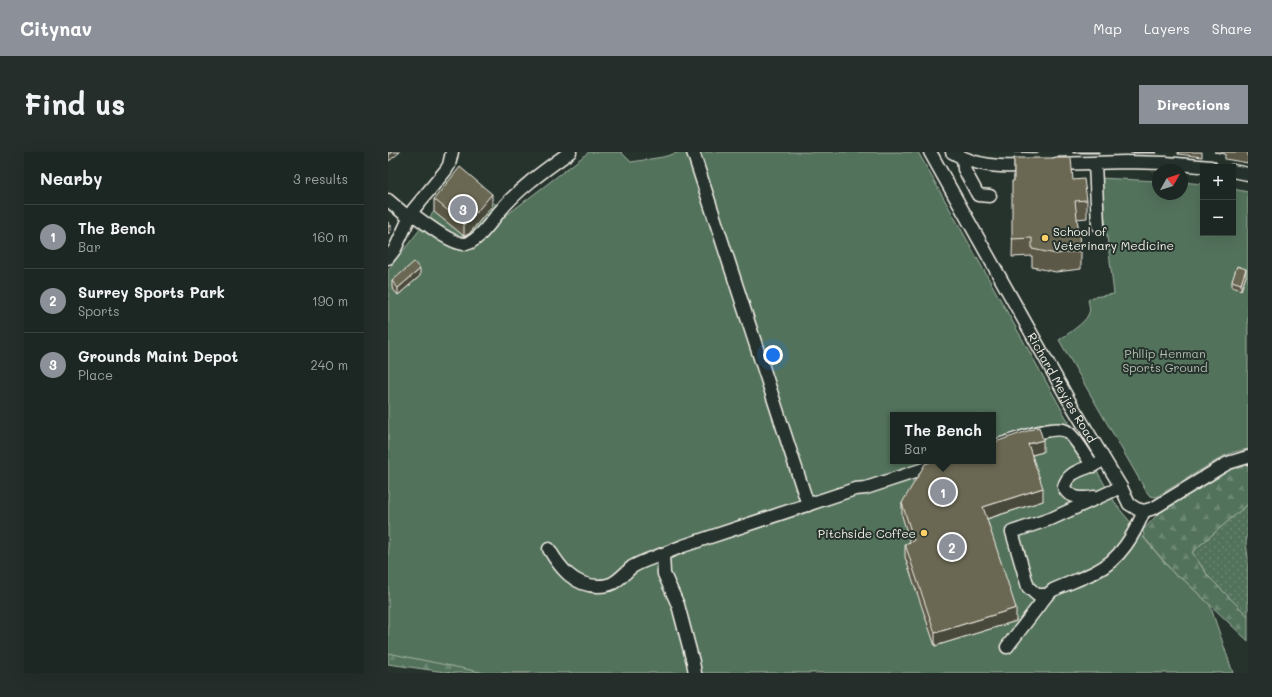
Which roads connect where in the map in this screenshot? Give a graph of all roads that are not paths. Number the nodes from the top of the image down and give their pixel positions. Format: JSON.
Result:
{"nodes":[{"id":1,"x":452,"y":152,"type":"edge"},
{"id":2,"x":570,"y":152,"type":"edge"},
{"id":3,"x":693,"y":152,"type":"edge"},
{"id":4,"x":930,"y":152,"type":"edge"},
{"id":5,"x":952,"y":152,"type":"edge"},
{"id":6,"x":963,"y":158,"type":"junction"},
{"id":7,"x":1061,"y":158,"type":"edge"},
{"id":8,"x":1095,"y":164,"type":"junction"},
{"id":9,"x":1200,"y":166,"type":"edge"},
{"id":10,"x":1236,"y":172,"type":"edge"},
{"id":11,"x":1248,"y":174,"type":"edge"},
{"id":12,"x":990,"y":196,"type":"dead end"},
{"id":13,"x":388,"y":200,"type":"edge"},
{"id":14,"x":410,"y":216,"type":"junction"},
{"id":15,"x":1098,"y":225,"type":"dead end"},
{"id":16,"x":388,"y":258,"type":"edge"},
{"id":17,"x":996,"y":446,"type":"edge"},
{"id":18,"x":1248,"y":457,"type":"edge"},
{"id":19,"x":1104,"y":458,"type":"junction"},
{"id":20,"x":938,"y":464,"type":"edge"},
{"id":21,"x":1093,"y":466,"type":"junction"},
{"id":22,"x":1121,"y":487,"type":"junction"},
{"id":23,"x":1102,"y":495,"type":"junction"},
{"id":24,"x":808,"y":505,"type":"junction"},
{"id":25,"x":1144,"y":511,"type":"junction"},
{"id":26,"x":549,"y":549,"type":"dead end"},
{"id":27,"x":664,"y":554,"type":"junction"},
{"id":28,"x":1047,"y":596,"type":"junction"},
{"id":29,"x":1006,"y":647,"type":"dead end"},
{"id":30,"x":694,"y":673,"type":"edge"}],
"edges":[{"from":1,"to":14,"type":"street"},
{"from":2,"to":14,"type":"street"},
{"from":3,"to":24,"type":"street"},
{"from":4,"to":19,"type":"street","name":"Richard Meyjes Road"},
{"from":5,"to":6,"type":"street"},
{"from":6,"to":7,"type":"street"},
{"from":6,"to":12,"type":"street"},
{"from":7,"to":8,"type":"street"},
{"from":8,"to":9,"type":"street"},
{"from":8,"to":15,"type":"street"},
{"from":10,"to":11,"type":"street"},
{"from":13,"to":14,"type":"street"},
{"from":14,"to":16,"type":"street"},
{"from":17,"to":21,"type":"street"},
{"from":18,"to":25,"type":"street"},
{"from":19,"to":21,"type":"street"},
{"from":19,"to":22,"type":"street","name":"Richard Meyjes Road"},
{"from":20,"to":24,"type":"street"},
{"from":21,"to":23,"type":"street"},
{"from":22,"to":23,"type":"street"},
{"from":22,"to":25,"type":"street","name":"Richard Meyjes Road"},
{"from":23,"to":28,"type":"street"},
{"from":24,"to":27,"type":"street"},
{"from":25,"to":28,"type":"street"},
{"from":26,"to":27,"type":"street"},
{"from":27,"to":30,"type":"street"},
{"from":28,"to":29,"type":"street"}]}
